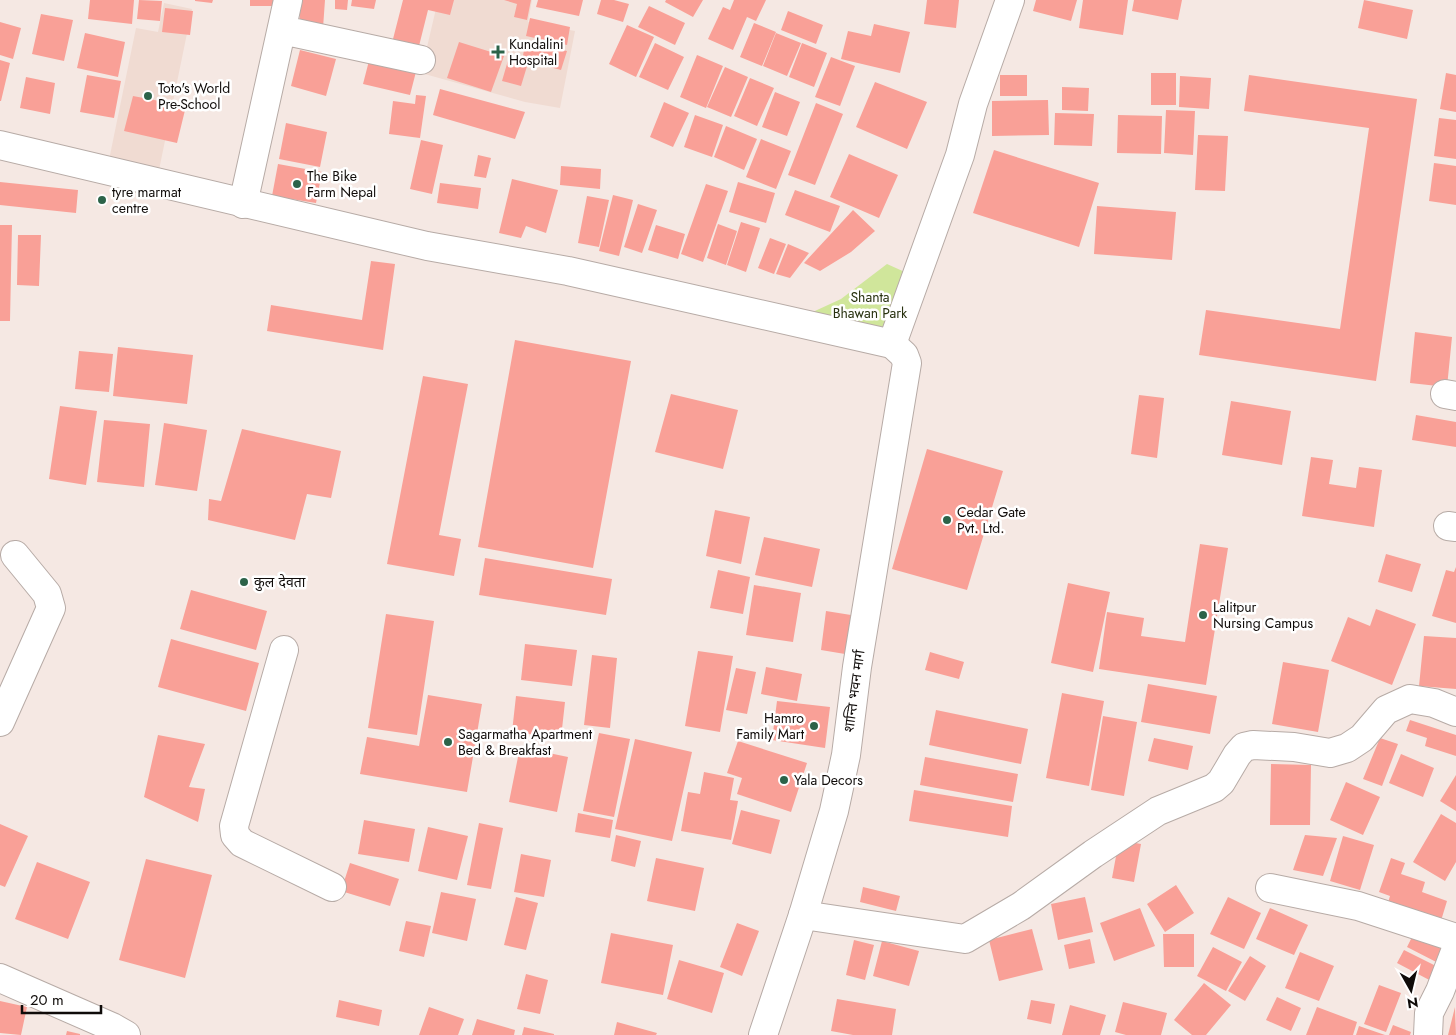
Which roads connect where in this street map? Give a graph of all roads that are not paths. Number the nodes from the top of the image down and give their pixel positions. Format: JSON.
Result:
{"nodes":[{"id":1,"x":288,"y":0,"type":"edge"},
{"id":2,"x":1010,"y":0,"type":"edge"},
{"id":3,"x":282,"y":30,"type":"junction"},
{"id":4,"x":421,"y":60,"type":"dead end"},
{"id":5,"x":0,"y":145,"type":"edge"},
{"id":6,"x":243,"y":204,"type":"junction"},
{"id":7,"x":892,"y":344,"type":"junction"},
{"id":8,"x":15,"y":555,"type":"dead end"},
{"id":9,"x":284,"y":650,"type":"dead end"},
{"id":10,"x":1456,"y":712,"type":"edge"},
{"id":11,"x":0,"y":722,"type":"edge"},
{"id":12,"x":332,"y":888,"type":"dead end"},
{"id":13,"x":1270,"y":888,"type":"dead end"},
{"id":14,"x":803,"y":916,"type":"junction"},
{"id":15,"x":1456,"y":938,"type":"edge"},
{"id":16,"x":1456,"y":949,"type":"edge"},
{"id":17,"x":0,"y":978,"type":"edge"},
{"id":18,"x":116,"y":1032,"type":"edge"},
{"id":19,"x":763,"y":1035,"type":"edge"},
{"id":20,"x":1428,"y":1035,"type":"edge"}],
"edges":[{"from":1,"to":3,"type":"street"},
{"from":2,"to":7,"type":"street"},
{"from":3,"to":4,"type":"street"},
{"from":3,"to":6,"type":"street"},
{"from":5,"to":6,"type":"street"},
{"from":6,"to":7,"type":"street"},
{"from":7,"to":14,"type":"street","name":"शान्ति भवन मार्ग"},
{"from":8,"to":11,"type":"street"},
{"from":9,"to":12,"type":"street"},
{"from":10,"to":14,"type":"street"},
{"from":13,"to":15,"type":"street"},
{"from":14,"to":19,"type":"street","name":"शान्ति भवन मार्ग"},
{"from":16,"to":20,"type":"street"},
{"from":17,"to":18,"type":"street"}]}
